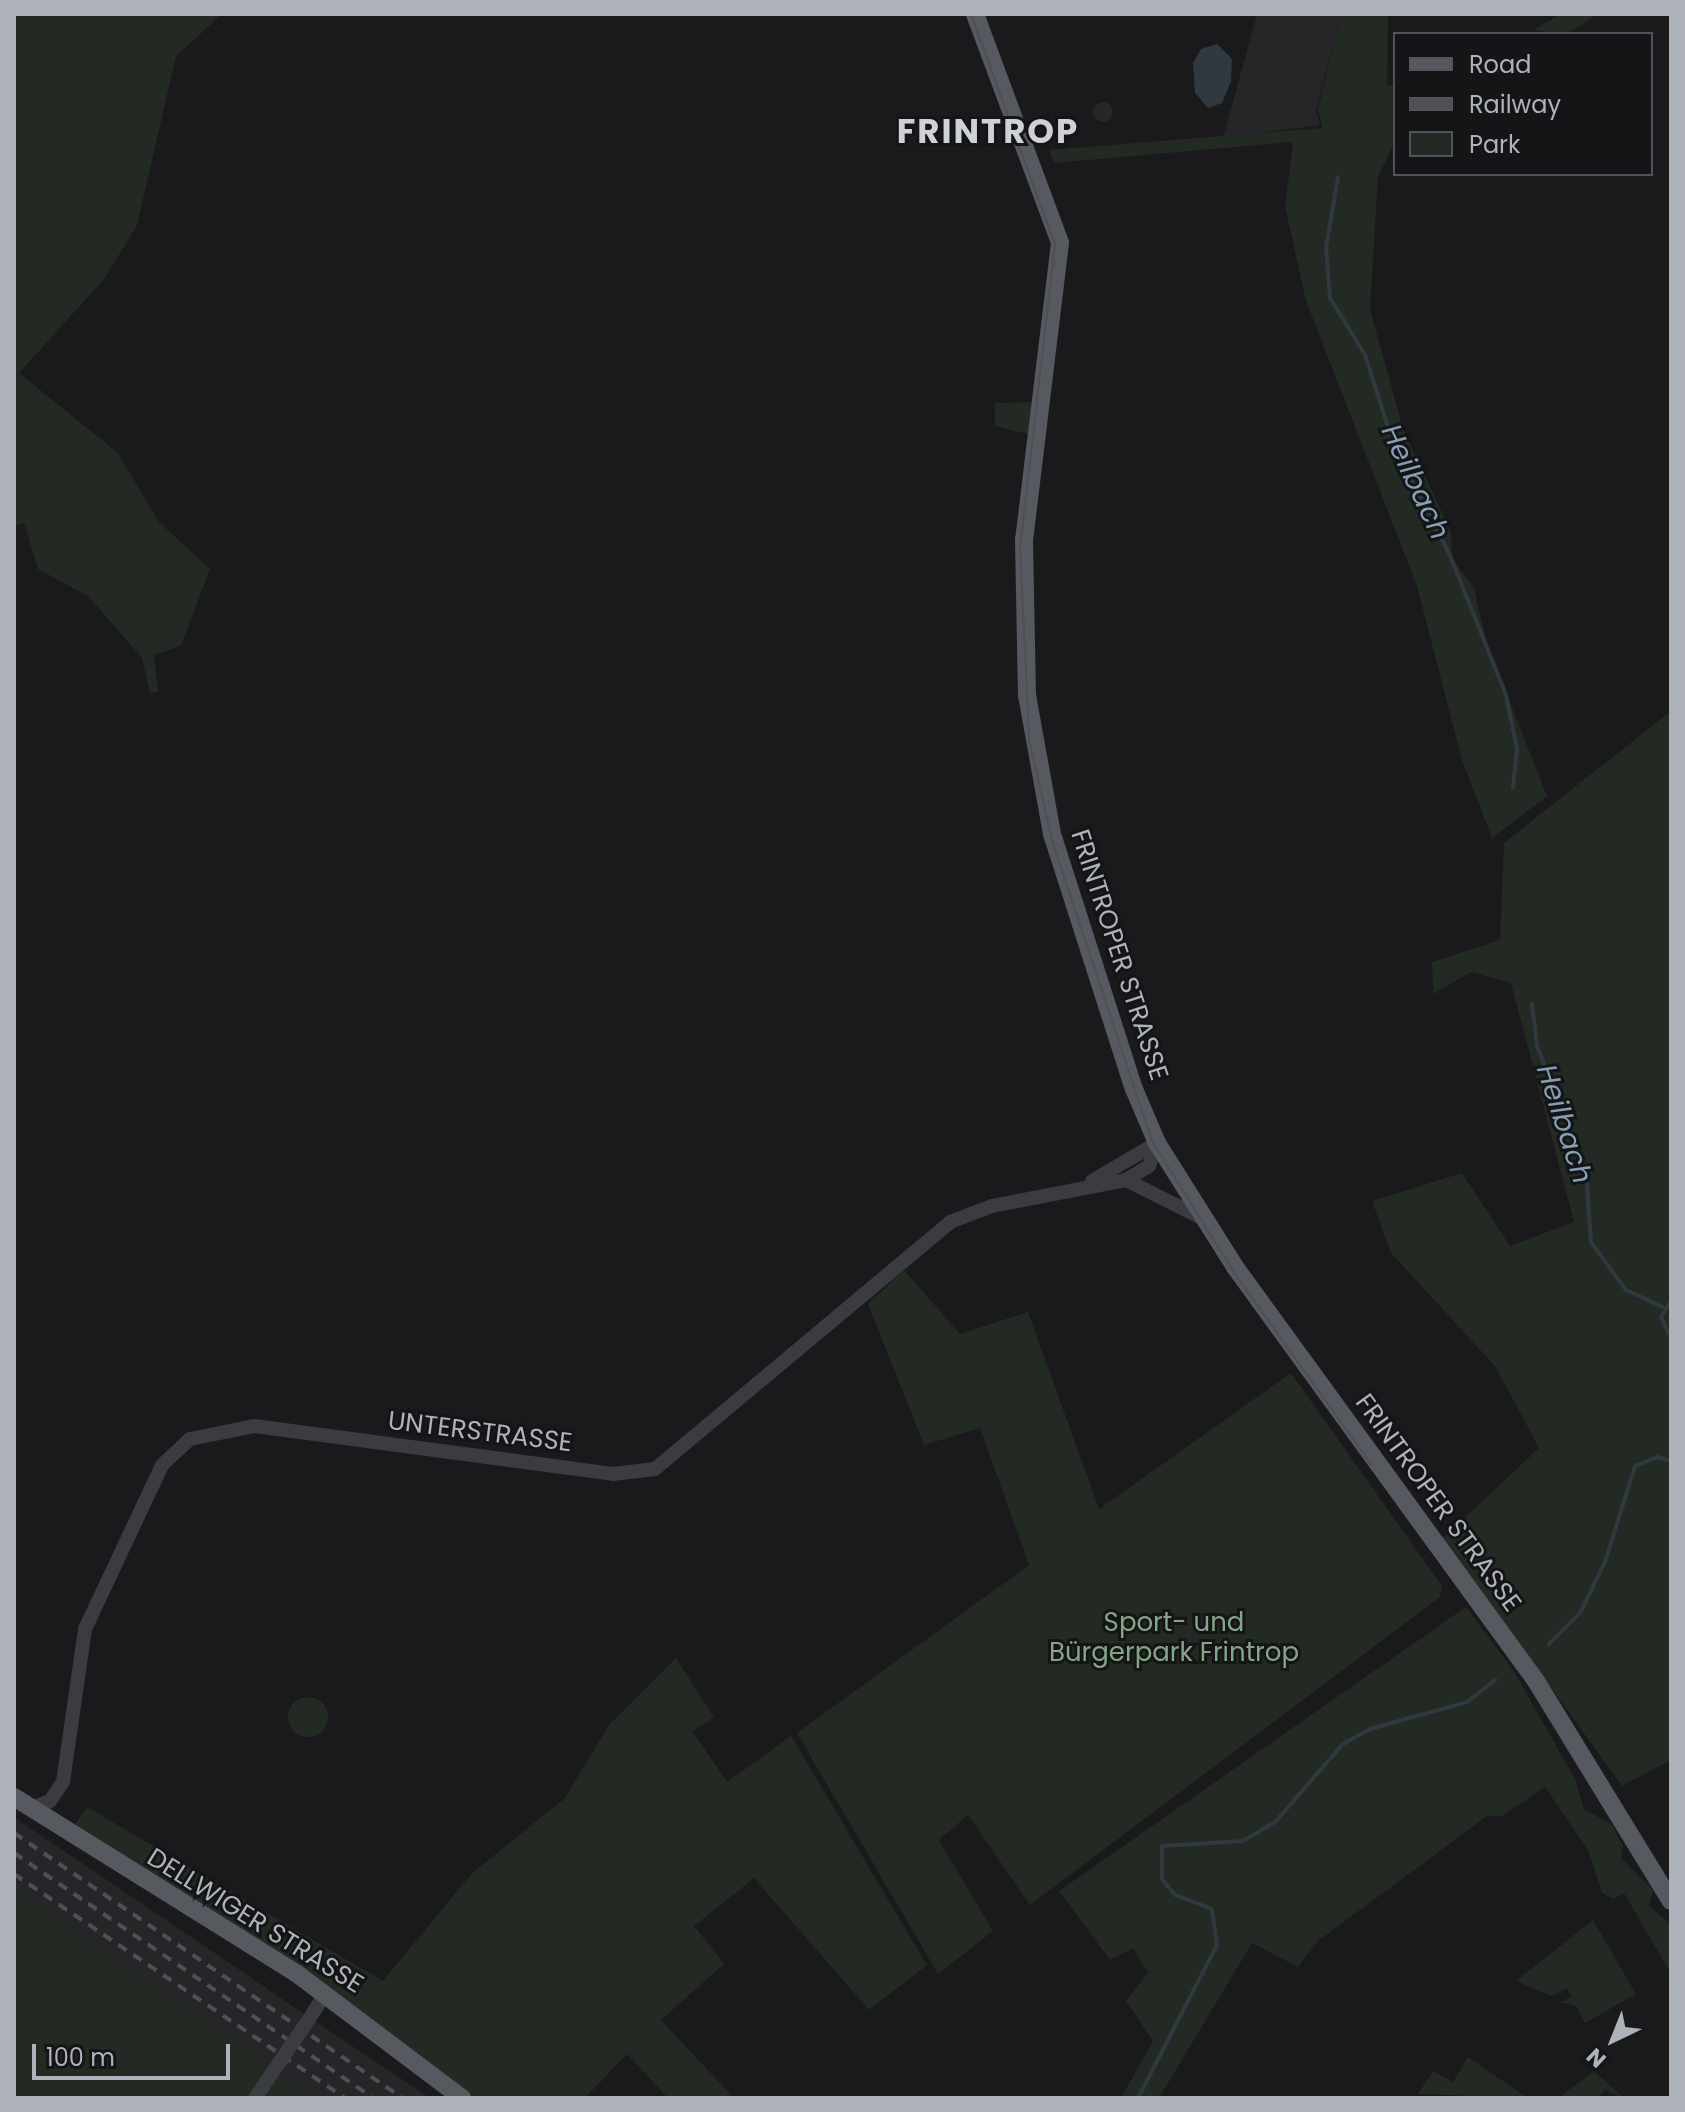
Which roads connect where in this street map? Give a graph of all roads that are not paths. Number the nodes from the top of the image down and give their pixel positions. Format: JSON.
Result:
{"nodes":[{"id":1,"x":975,"y":14,"type":"edge"},
{"id":2,"x":1157,"y":1143,"type":"junction"},
{"id":3,"x":1126,"y":1180,"type":"junction"},
{"id":4,"x":1087,"y":1183,"type":"junction"},
{"id":5,"x":1205,"y":1220,"type":"junction"},
{"id":6,"x":14,"y":1797,"type":"edge"},
{"id":7,"x":31,"y":1808,"type":"junction"},
{"id":8,"x":1671,"y":1901,"type":"edge"},
{"id":9,"x":326,"y":1993,"type":"junction"},
{"id":10,"x":255,"y":2098,"type":"edge"},
{"id":11,"x":462,"y":2098,"type":"edge"}],
"edges":[{"from":1,"to":2,"type":"main road","name":"FRINTROPER STRASSE"},
{"from":2,"to":3,"type":"street"},
{"from":2,"to":4,"type":"street","name":"UNTERSTRASSE"},
{"from":2,"to":5,"type":"main road","name":"FRINTROPER STRASSE"},
{"from":3,"to":4,"type":"street","name":"UNTERSTRASSE"},
{"from":3,"to":5,"type":"street"},
{"from":4,"to":7,"type":"street","name":"UNTERSTRASSE"},
{"from":5,"to":8,"type":"main road","name":"FRINTROPER STRASSE"},
{"from":6,"to":7,"type":"main road","name":"DELLWIGER STRASSE"},
{"from":7,"to":9,"type":"main road","name":"DELLWIGER STRASSE"},
{"from":9,"to":10,"type":"street","bridge":true},
{"from":9,"to":11,"type":"main road","name":"DELLWIGER STRASSE"}]}
